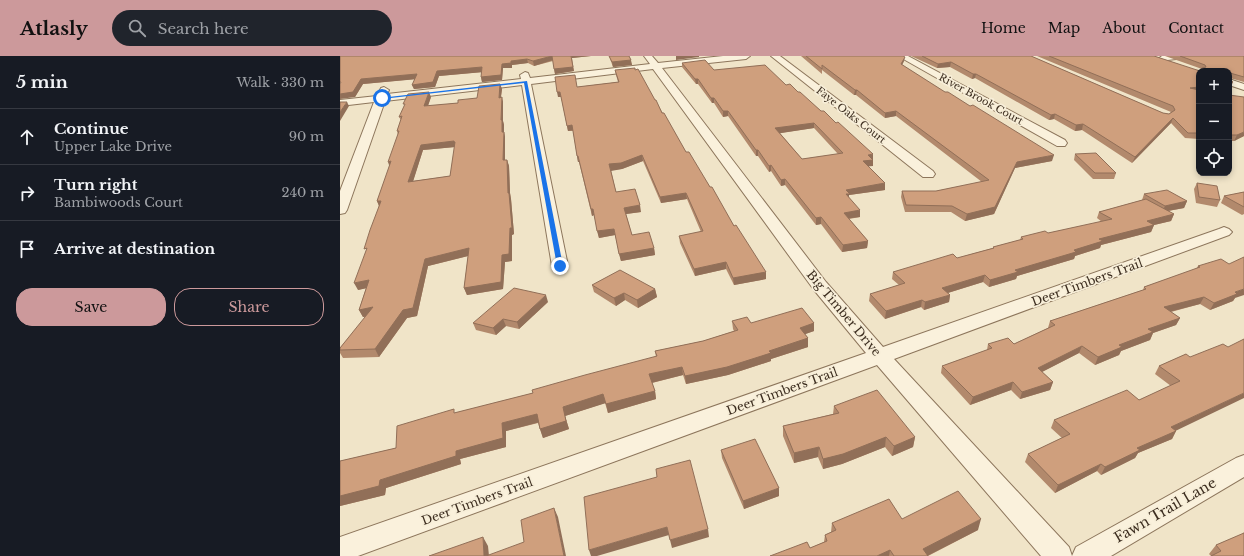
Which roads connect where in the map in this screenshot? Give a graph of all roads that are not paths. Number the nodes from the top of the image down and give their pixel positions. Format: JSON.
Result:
{"nodes":[{"id":1,"x":690,"y":56,"type":"edge"},
{"id":2,"x":746,"y":56,"type":"edge"},
{"id":3,"x":775,"y":56,"type":"edge"},
{"id":4,"x":902,"y":56,"type":"edge"},
{"id":5,"x":1157,"y":57,"type":"edge"},
{"id":6,"x":1176,"y":60,"type":"edge"},
{"id":7,"x":651,"y":61,"type":"edge"},
{"id":8,"x":525,"y":78,"type":"junction"},
{"id":9,"x":1232,"y":83,"type":"edge"},
{"id":10,"x":1244,"y":87,"type":"edge"},
{"id":11,"x":383,"y":94,"type":"junction"},
{"id":12,"x":340,"y":95,"type":"edge"},
{"id":13,"x":340,"y":103,"type":"edge"},
{"id":14,"x":1061,"y":143,"type":"dead end"},
{"id":15,"x":928,"y":174,"type":"dead end"},
{"id":16,"x":340,"y":210,"type":"edge"},
{"id":17,"x":1224,"y":232,"type":"dead end"},
{"id":18,"x":560,"y":266,"type":"dead end"},
{"id":19,"x":880,"y":356,"type":"junction"},
{"id":20,"x":1244,"y":465,"type":"edge"},
{"id":21,"x":340,"y":550,"type":"edge"},
{"id":22,"x":1059,"y":556,"type":"edge"},
{"id":23,"x":1086,"y":556,"type":"edge"}],
"edges":[{"from":1,"to":7,"type":"street"},
{"from":2,"to":7,"type":"street"},
{"from":3,"to":15,"type":"street","name":"Faye Oaks Court"},
{"from":4,"to":14,"type":"street","name":"River Brook Court"},
{"from":5,"to":6,"type":"street"},
{"from":7,"to":8,"type":"street"},
{"from":7,"to":19,"type":"street","name":"Big Timber Drive"},
{"from":8,"to":11,"type":"street"},
{"from":8,"to":18,"type":"street"},
{"from":9,"to":10,"type":"street"},
{"from":11,"to":12,"type":"street"},
{"from":11,"to":13,"type":"street"},
{"from":11,"to":16,"type":"street"},
{"from":17,"to":19,"type":"street","name":"Deer Timbers Trail"},
{"from":19,"to":21,"type":"street","name":"Deer Timbers Trail"},
{"from":19,"to":22,"type":"street","name":"Big Timber Drive"},
{"from":20,"to":23,"type":"street","name":"Fawn Trail Lane"}]}
